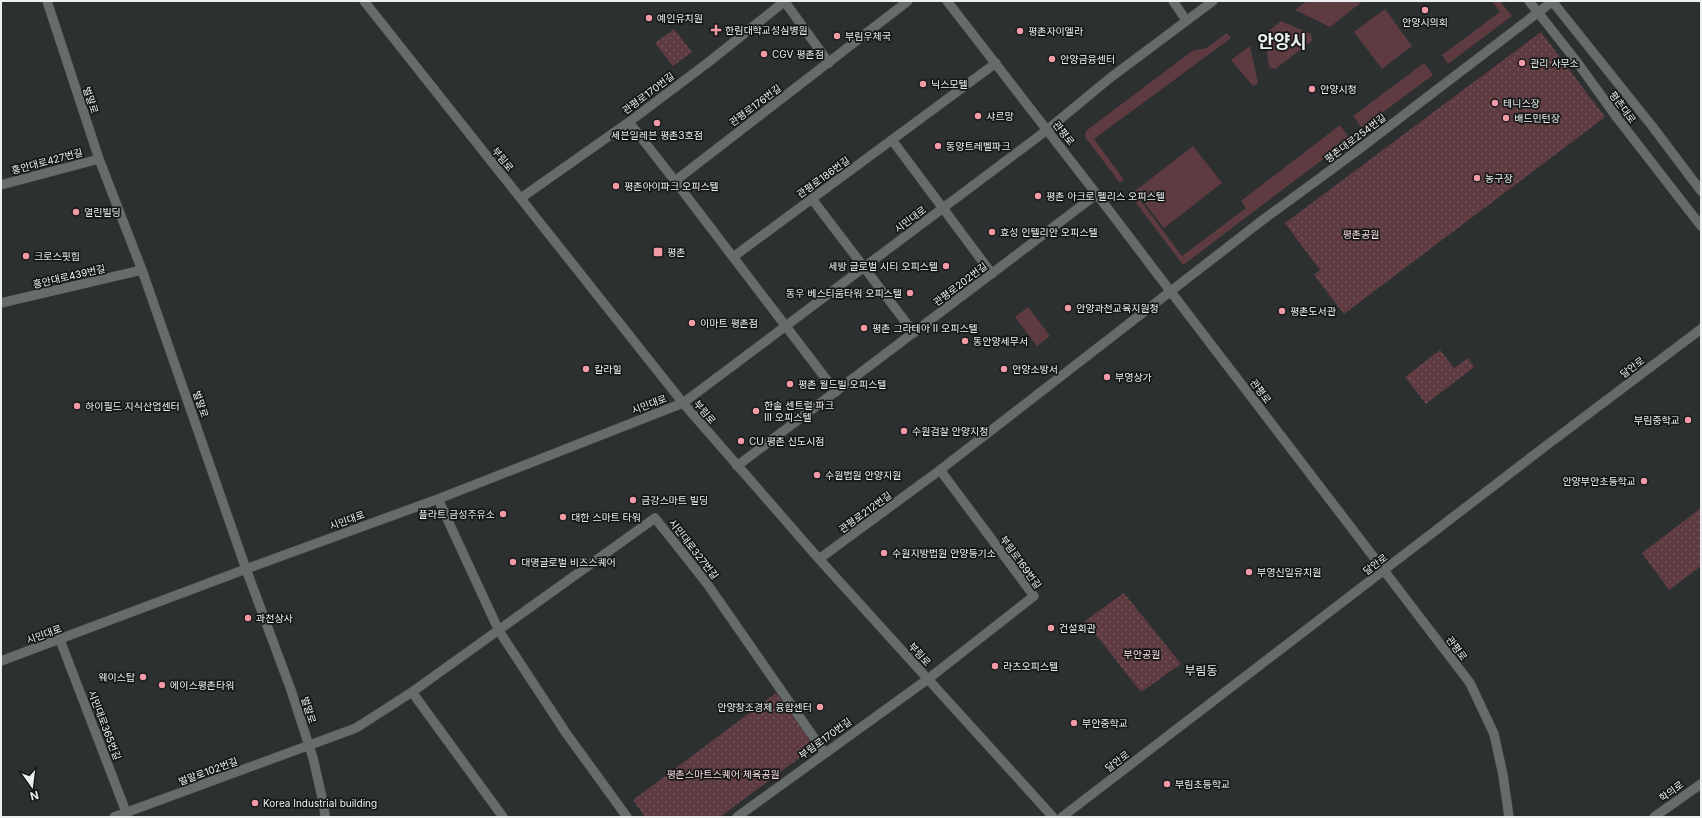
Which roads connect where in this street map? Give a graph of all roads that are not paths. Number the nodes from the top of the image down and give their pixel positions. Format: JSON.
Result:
{"nodes":[{"id":1,"x":47,"y":1,"type":"edge"},
{"id":2,"x":364,"y":1,"type":"edge"},
{"id":3,"x":785,"y":1,"type":"edge"},
{"id":4,"x":908,"y":1,"type":"edge"},
{"id":5,"x":947,"y":1,"type":"edge"},
{"id":6,"x":1173,"y":1,"type":"edge"},
{"id":7,"x":1213,"y":1,"type":"edge"},
{"id":8,"x":1529,"y":1,"type":"edge"},
{"id":9,"x":1553,"y":1,"type":"edge"},
{"id":10,"x":1538,"y":13,"type":"junction"},
{"id":11,"x":1186,"y":20,"type":"junction"},
{"id":12,"x":829,"y":63,"type":"junction"},
{"id":13,"x":996,"y":63,"type":"junction"},
{"id":14,"x":629,"y":122,"type":"junction"},
{"id":15,"x":1046,"y":130,"type":"junction"},
{"id":16,"x":892,"y":140,"type":"junction"},
{"id":17,"x":99,"y":159,"type":"junction"},
{"id":18,"x":675,"y":181,"type":"junction"},
{"id":19,"x":1,"y":185,"type":"edge"},
{"id":20,"x":1701,"y":191,"type":"edge"},
{"id":21,"x":1097,"y":194,"type":"junction"},
{"id":22,"x":521,"y":198,"type":"junction"},
{"id":23,"x":812,"y":199,"type":"junction"},
{"id":24,"x":942,"y":208,"type":"junction"},
{"id":25,"x":1701,"y":226,"type":"edge"},
{"id":26,"x":734,"y":257,"type":"junction"},
{"id":27,"x":865,"y":266,"type":"junction"},
{"id":28,"x":142,"y":270,"type":"junction"},
{"id":29,"x":992,"y":274,"type":"junction"},
{"id":30,"x":1171,"y":292,"type":"junction"},
{"id":31,"x":1,"y":303,"type":"edge"},
{"id":32,"x":785,"y":327,"type":"junction"},
{"id":33,"x":1701,"y":329,"type":"edge"},
{"id":34,"x":914,"y":333,"type":"junction"},
{"id":35,"x":836,"y":392,"type":"junction"},
{"id":36,"x":683,"y":402,"type":"junction"},
{"id":37,"x":737,"y":466,"type":"junction"},
{"id":38,"x":940,"y":470,"type":"junction"},
{"id":39,"x":438,"y":499,"type":"junction"},
{"id":40,"x":819,"y":559,"type":"junction"},
{"id":41,"x":246,"y":569,"type":"junction"},
{"id":42,"x":1385,"y":571,"type":"junction"},
{"id":43,"x":499,"y":630,"type":"junction"},
{"id":44,"x":60,"y":640,"type":"junction"},
{"id":45,"x":1,"y":662,"type":"edge"},
{"id":46,"x":928,"y":678,"type":"junction"},
{"id":47,"x":412,"y":692,"type":"junction"},
{"id":48,"x":309,"y":746,"type":"junction"},
{"id":49,"x":824,"y":752,"type":"junction"},
{"id":50,"x":1701,"y":784,"type":"edge"},
{"id":51,"x":127,"y":815,"type":"edge"},
{"id":52,"x":114,"y":817,"type":"edge"},
{"id":53,"x":325,"y":817,"type":"edge"},
{"id":54,"x":503,"y":817,"type":"edge"},
{"id":55,"x":627,"y":817,"type":"edge"},
{"id":56,"x":737,"y":817,"type":"edge"},
{"id":57,"x":1053,"y":817,"type":"edge"},
{"id":58,"x":1062,"y":817,"type":"edge"},
{"id":59,"x":1509,"y":817,"type":"edge"},
{"id":60,"x":1654,"y":817,"type":"edge"}],
"edges":[{"from":1,"to":17,"type":"street","name":"벌말로"},
{"from":2,"to":22,"type":"street","name":"부림로"},
{"from":3,"to":12,"type":"street"},
{"from":3,"to":14,"type":"street","name":"관평로170번길"},
{"from":4,"to":12,"type":"street","name":"관평로176번길"},
{"from":5,"to":13,"type":"street","name":"관평로"},
{"from":6,"to":11,"type":"street"},
{"from":7,"to":11,"type":"street","name":"시민대로"},
{"from":8,"to":10,"type":"street","name":"평촌대로"},
{"from":9,"to":10,"type":"street","name":"평촌대로254번길"},
{"from":9,"to":20,"type":"street","name":"평촌대로"},
{"from":10,"to":25,"type":"street","name":"평촌대로"},
{"from":10,"to":30,"type":"street","name":"평촌대로254번길"},
{"from":11,"to":15,"type":"street","name":"시민대로"},
{"from":12,"to":18,"type":"street","name":"관평로176번길"},
{"from":13,"to":15,"type":"street","name":"관평로"},
{"from":13,"to":16,"type":"street","name":"관평로186번길"},
{"from":14,"to":18,"type":"street"},
{"from":14,"to":22,"type":"street","name":"관평로170번길"},
{"from":15,"to":21,"type":"street","name":"관평로"},
{"from":15,"to":24,"type":"street","name":"시민대로"},
{"from":16,"to":23,"type":"street","name":"관평로186번길"},
{"from":16,"to":24,"type":"street"},
{"from":17,"to":19,"type":"street","name":"흥안대로427번길"},
{"from":17,"to":28,"type":"street","name":"벌말로"},
{"from":18,"to":26,"type":"street"},
{"from":21,"to":29,"type":"street","name":"관평로202번길"},
{"from":21,"to":30,"type":"street","name":"관평로"},
{"from":22,"to":36,"type":"street","name":"부림로"},
{"from":23,"to":26,"type":"street","name":"관평로186번길"},
{"from":23,"to":27,"type":"street"},
{"from":24,"to":27,"type":"street","name":"시민대로"},
{"from":24,"to":29,"type":"street"},
{"from":26,"to":32,"type":"street"},
{"from":27,"to":32,"type":"street","name":"시민대로"},
{"from":27,"to":34,"type":"street"},
{"from":28,"to":31,"type":"street","name":"흥안대로439번길"},
{"from":28,"to":41,"type":"street","name":"벌말로"},
{"from":29,"to":34,"type":"street","name":"관평로202번길"},
{"from":30,"to":38,"type":"street","name":"관평로212번길"},
{"from":30,"to":42,"type":"street","name":"관평로"},
{"from":32,"to":35,"type":"street"},
{"from":32,"to":36,"type":"street","name":"시민대로"},
{"from":33,"to":42,"type":"street","name":"달안로"},
{"from":34,"to":35,"type":"street","name":"관평로202번길"},
{"from":35,"to":37,"type":"street","name":"관평로202번길"},
{"from":36,"to":37,"type":"street","name":"부림로"},
{"from":36,"to":39,"type":"street","name":"시민대로"},
{"from":37,"to":40,"type":"street","name":"부림로"},
{"from":38,"to":40,"type":"street","name":"관평로212번길"},
{"from":38,"to":46,"type":"street","name":"부림로169번길"},
{"from":39,"to":41,"type":"street","name":"시민대로"},
{"from":39,"to":43,"type":"street"},
{"from":40,"to":46,"type":"street","name":"부림로"},
{"from":41,"to":44,"type":"street","name":"시민대로"},
{"from":41,"to":48,"type":"street","name":"벌말로"},
{"from":42,"to":58,"type":"street","name":"달안로"},
{"from":42,"to":59,"type":"street","name":"관평로"},
{"from":43,"to":47,"type":"street","name":"시민대로327번길"},
{"from":43,"to":49,"type":"street","name":"시민대로327번길"},
{"from":43,"to":55,"type":"street"},
{"from":44,"to":45,"type":"street","name":"시민대로"},
{"from":44,"to":51,"type":"street","name":"시민대로365번길"},
{"from":46,"to":49,"type":"street","name":"부림로170번길"},
{"from":46,"to":57,"type":"street","name":"부림로"},
{"from":47,"to":48,"type":"street","name":"벌말로102번길"},
{"from":47,"to":54,"type":"street"},
{"from":48,"to":51,"type":"street","name":"벌말로102번길"},
{"from":48,"to":53,"type":"street","name":"벌말로"},
{"from":49,"to":56,"type":"street","name":"부림로170번길"},
{"from":50,"to":60,"type":"street","name":"학의로"},
{"from":51,"to":52,"type":"street","name":"벌말로102번길"}]}
